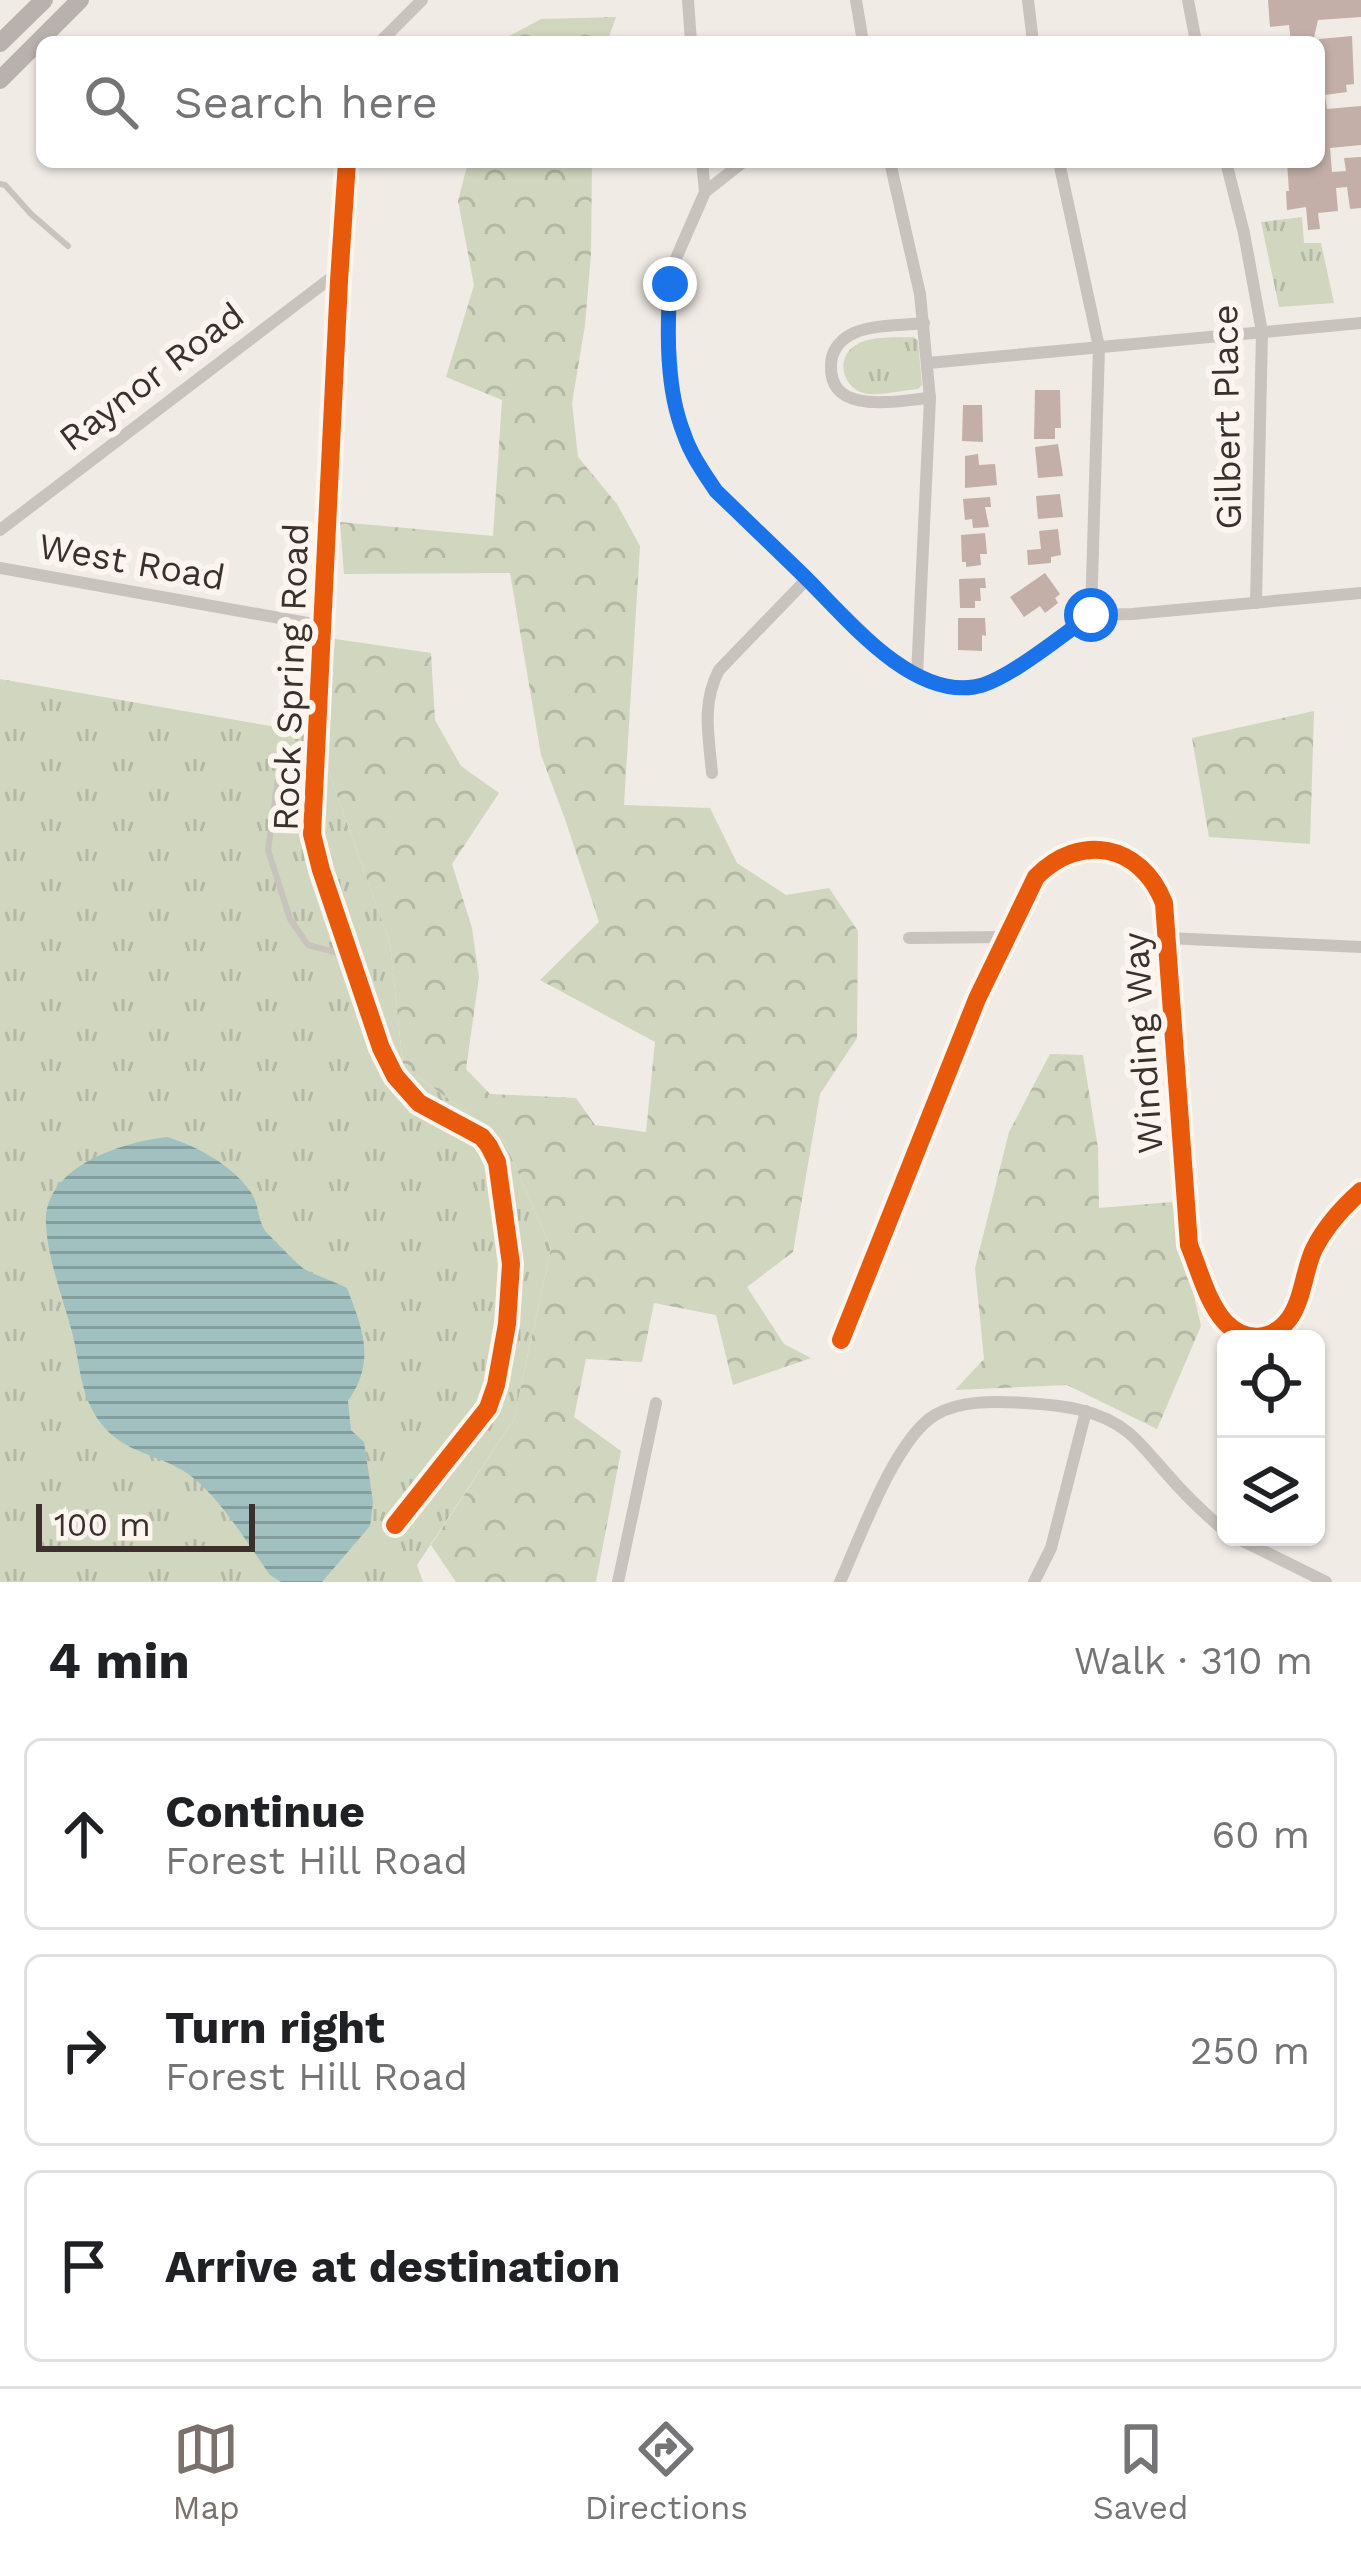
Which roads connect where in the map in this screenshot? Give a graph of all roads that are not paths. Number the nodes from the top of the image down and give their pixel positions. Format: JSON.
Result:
{"nodes":[{"id":1,"x":44,"y":0,"type":"edge"},
{"id":2,"x":80,"y":0,"type":"edge"},
{"id":3,"x":422,"y":0,"type":"edge"},
{"id":4,"x":688,"y":0,"type":"edge"},
{"id":5,"x":856,"y":0,"type":"edge"},
{"id":6,"x":1028,"y":0,"type":"edge"},
{"id":7,"x":1188,"y":0,"type":"edge"},
{"id":8,"x":44,"y":36,"type":"edge"},
{"id":9,"x":386,"y":36,"type":"edge"},
{"id":10,"x":691,"y":36,"type":"edge"},
{"id":11,"x":862,"y":36,"type":"edge"},
{"id":12,"x":1032,"y":36,"type":"edge"},
{"id":13,"x":1195,"y":36,"type":"edge"},
{"id":14,"x":0,"y":43,"type":"edge"},
{"id":15,"x":36,"y":44,"type":"edge"},
{"id":16,"x":0,"y":80,"type":"edge"},
{"id":17,"x":347,"y":168,"type":"edge"},
{"id":18,"x":703,"y":168,"type":"edge"},
{"id":19,"x":734,"y":168,"type":"edge"},
{"id":20,"x":891,"y":168,"type":"edge"},
{"id":21,"x":1060,"y":168,"type":"edge"},
{"id":22,"x":1228,"y":168,"type":"edge"},
{"id":23,"x":0,"y":184,"type":"edge"},
{"id":24,"x":705,"y":191,"type":"junction"},
{"id":25,"x":68,"y":246,"type":"dead end"},
{"id":26,"x":340,"y":271,"type":"junction"},
{"id":27,"x":923,"y":323,"type":"junction"},
{"id":28,"x":1361,"y":323,"type":"edge"},
{"id":29,"x":1262,"y":332,"type":"junction"},
{"id":30,"x":1099,"y":347,"type":"junction"},
{"id":31,"x":928,"y":364,"type":"junction"},
{"id":32,"x":930,"y":398,"type":"junction"},
{"id":33,"x":0,"y":530,"type":"edge"},
{"id":34,"x":0,"y":568,"type":"edge"},
{"id":35,"x":807,"y":579,"type":"junction"},
{"id":36,"x":1361,"y":593,"type":"edge"},
{"id":37,"x":1256,"y":603,"type":"junction"},
{"id":38,"x":1091,"y":615,"type":"junction"},
{"id":39,"x":324,"y":626,"type":"junction"},
{"id":40,"x":917,"y":675,"type":"junction"},
{"id":41,"x":282,"y":750,"type":"dead end"},
{"id":42,"x":712,"y":773,"type":"dead end"},
{"id":43,"x":274,"y":803,"type":"junction"},
{"id":44,"x":314,"y":803,"type":"junction"},
{"id":45,"x":1007,"y":937,"type":"junction"},
{"id":46,"x":909,"y":938,"type":"dead end"},
{"id":47,"x":1167,"y":938,"type":"junction"},
{"id":48,"x":1361,"y":946,"type":"edge"},
{"id":49,"x":350,"y":956,"type":"junction"},
{"id":50,"x":1361,"y":1191,"type":"edge"},
{"id":51,"x":841,"y":1340,"type":"dead end"},
{"id":52,"x":656,"y":1403,"type":"dead end"},
{"id":53,"x":1086,"y":1411,"type":"junction"},
{"id":54,"x":1217,"y":1524,"type":"edge"},
{"id":55,"x":395,"y":1525,"type":"dead end"},
{"id":56,"x":1251,"y":1546,"type":"edge"},
{"id":57,"x":1309,"y":1579,"type":"edge"},
{"id":58,"x":618,"y":1582,"type":"edge"},
{"id":59,"x":840,"y":1582,"type":"edge"},
{"id":60,"x":1034,"y":1582,"type":"edge"},
{"id":61,"x":1326,"y":1582,"type":"edge"}],
"edges":[{"from":1,"to":14,"type":"main road"},
{"from":2,"to":8,"type":"main road"},
{"from":3,"to":9,"type":"street"},
{"from":4,"to":10,"type":"street"},
{"from":5,"to":11,"type":"street"},
{"from":6,"to":12,"type":"street"},
{"from":7,"to":13,"type":"street"},
{"from":15,"to":16,"type":"main road"},
{"from":17,"to":26,"type":"street","name":"Rock Spring Road"},
{"from":18,"to":24,"type":"street"},
{"from":19,"to":24,"type":"street"},
{"from":20,"to":27,"type":"street"},
{"from":21,"to":30,"type":"street"},
{"from":22,"to":29,"type":"street","name":"Gilbert Place"},
{"from":23,"to":25,"type":"lane"},
{"from":24,"to":35,"type":"street"},
{"from":26,"to":33,"type":"street","name":"Raynor Road"},
{"from":26,"to":39,"type":"street","name":"Rock Spring Road"},
{"from":27,"to":31,"type":"street"},
{"from":27,"to":32,"type":"street"},
{"from":28,"to":29,"type":"street"},
{"from":29,"to":30,"type":"street"},
{"from":29,"to":37,"type":"street","name":"Gilbert Place"},
{"from":30,"to":31,"type":"street"},
{"from":30,"to":38,"type":"street"},
{"from":31,"to":32,"type":"street"},
{"from":32,"to":40,"type":"street"},
{"from":34,"to":39,"type":"street","name":"West Road"},
{"from":35,"to":40,"type":"street"},
{"from":35,"to":42,"type":"street"},
{"from":36,"to":37,"type":"street"},
{"from":37,"to":38,"type":"street"},
{"from":38,"to":40,"type":"street"},
{"from":39,"to":44,"type":"street","name":"Rock Spring Road"},
{"from":41,"to":43,"type":"lane"},
{"from":43,"to":44,"type":"lane"},
{"from":43,"to":49,"type":"lane"},
{"from":44,"to":49,"type":"street","name":"Rock Spring Road"},
{"from":45,"to":46,"type":"street"},
{"from":45,"to":47,"type":"street","name":"Winding Way"},
{"from":45,"to":51,"type":"street","name":"Winding Way"},
{"from":47,"to":48,"type":"street"},
{"from":47,"to":50,"type":"street","name":"Winding Way"},
{"from":49,"to":55,"type":"street","name":"Rock Spring Road"},
{"from":52,"to":58,"type":"street"},
{"from":53,"to":54,"type":"street"},
{"from":53,"to":59,"type":"street"},
{"from":53,"to":60,"type":"street"},
{"from":56,"to":57,"type":"street"},
{"from":57,"to":61,"type":"street"}]}
